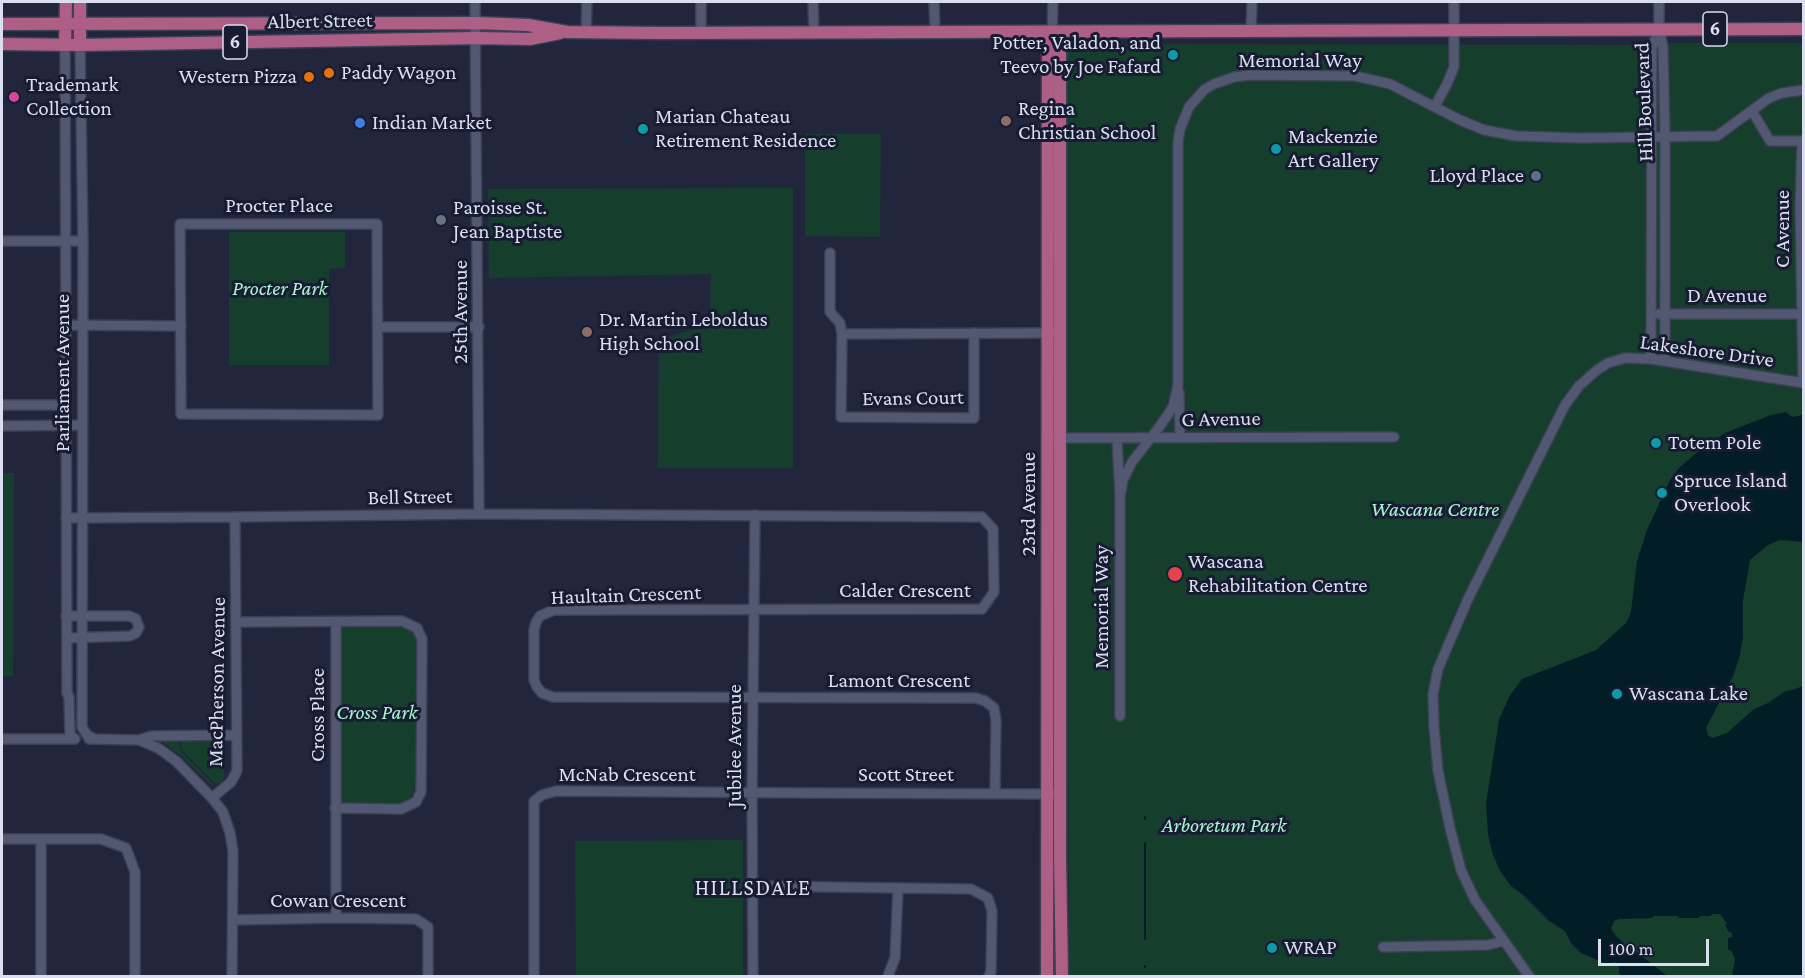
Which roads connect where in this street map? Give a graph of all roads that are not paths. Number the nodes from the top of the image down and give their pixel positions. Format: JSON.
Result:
{"nodes":[{"id":1,"x":66,"y":2,"type":"edge"},
{"id":2,"x":80,"y":2,"type":"edge"},
{"id":3,"x":476,"y":2,"type":"edge"},
{"id":4,"x":588,"y":2,"type":"edge"},
{"id":5,"x":701,"y":2,"type":"edge"},
{"id":6,"x":813,"y":2,"type":"edge"},
{"id":7,"x":934,"y":2,"type":"edge"},
{"id":8,"x":1053,"y":2,"type":"edge"},
{"id":9,"x":1252,"y":2,"type":"edge"},
{"id":10,"x":1454,"y":2,"type":"edge"},
{"id":11,"x":1659,"y":2,"type":"edge"},
{"id":12,"x":477,"y":23,"type":"junction"},
{"id":13,"x":2,"y":24,"type":"edge"},
{"id":14,"x":65,"y":24,"type":"junction"},
{"id":15,"x":80,"y":24,"type":"junction"},
{"id":16,"x":1659,"y":29,"type":"junction"},
{"id":17,"x":1803,"y":29,"type":"edge"},
{"id":18,"x":1251,"y":31,"type":"junction"},
{"id":19,"x":567,"y":32,"type":"junction"},
{"id":20,"x":586,"y":32,"type":"junction"},
{"id":21,"x":935,"y":32,"type":"junction"},
{"id":22,"x":1053,"y":32,"type":"junction"},
{"id":23,"x":1455,"y":32,"type":"junction"},
{"id":24,"x":701,"y":33,"type":"junction"},
{"id":25,"x":814,"y":33,"type":"junction"},
{"id":26,"x":477,"y":38,"type":"junction"},
{"id":27,"x":2,"y":44,"type":"edge"},
{"id":28,"x":65,"y":44,"type":"junction"},
{"id":29,"x":80,"y":45,"type":"junction"},
{"id":30,"x":1803,"y":90,"type":"edge"},
{"id":31,"x":1436,"y":106,"type":"junction"},
{"id":32,"x":1752,"y":111,"type":"junction"},
{"id":33,"x":1651,"y":137,"type":"junction"},
{"id":34,"x":1665,"y":137,"type":"junction"},
{"id":35,"x":1802,"y":207,"type":"edge"},
{"id":36,"x":2,"y":241,"type":"edge"},
{"id":37,"x":65,"y":241,"type":"junction"},
{"id":38,"x":83,"y":241,"type":"junction"},
{"id":39,"x":830,"y":253,"type":"dead end"},
{"id":40,"x":1651,"y":314,"type":"junction"},
{"id":41,"x":1664,"y":314,"type":"junction"},
{"id":42,"x":1803,"y":314,"type":"edge"},
{"id":43,"x":65,"y":325,"type":"junction"},
{"id":44,"x":82,"y":325,"type":"junction"},
{"id":45,"x":181,"y":326,"type":"junction"},
{"id":46,"x":378,"y":327,"type":"junction"},
{"id":47,"x":479,"y":327,"type":"junction"},
{"id":48,"x":974,"y":333,"type":"junction"},
{"id":49,"x":1054,"y":333,"type":"junction"},
{"id":50,"x":842,"y":334,"type":"junction"},
{"id":51,"x":1651,"y":359,"type":"junction"},
{"id":52,"x":1665,"y":361,"type":"junction"},
{"id":53,"x":1803,"y":383,"type":"edge"},
{"id":54,"x":1178,"y":385,"type":"junction"},
{"id":55,"x":2,"y":405,"type":"edge"},
{"id":56,"x":65,"y":405,"type":"junction"},
{"id":57,"x":82,"y":425,"type":"junction"},
{"id":58,"x":2,"y":426,"type":"edge"},
{"id":59,"x":66,"y":426,"type":"junction"},
{"id":60,"x":1394,"y":437,"type":"dead end"},
{"id":61,"x":1054,"y":438,"type":"junction"},
{"id":62,"x":1117,"y":438,"type":"junction"},
{"id":63,"x":1152,"y":438,"type":"junction"},
{"id":64,"x":1180,"y":438,"type":"junction"},
{"id":65,"x":1120,"y":497,"type":"junction"},
{"id":66,"x":479,"y":514,"type":"junction"},
{"id":67,"x":755,"y":515,"type":"junction"},
{"id":68,"x":235,"y":517,"type":"junction"},
{"id":69,"x":66,"y":518,"type":"junction"},
{"id":70,"x":82,"y":518,"type":"junction"},
{"id":71,"x":753,"y":610,"type":"junction"},
{"id":72,"x":66,"y":616,"type":"junction"},
{"id":73,"x":82,"y":616,"type":"junction"},
{"id":74,"x":336,"y":621,"type":"junction"},
{"id":75,"x":237,"y":622,"type":"junction"},
{"id":76,"x":82,"y":637,"type":"junction"},
{"id":77,"x":67,"y":638,"type":"junction"},
{"id":78,"x":67,"y":693,"type":"junction"},
{"id":79,"x":753,"y":699,"type":"junction"},
{"id":80,"x":1120,"y":716,"type":"dead end"},
{"id":81,"x":82,"y":727,"type":"junction"},
{"id":82,"x":237,"y":735,"type":"junction"},
{"id":83,"x":2,"y":739,"type":"edge"},
{"id":84,"x":53,"y":739,"type":"junction"},
{"id":85,"x":76,"y":739,"type":"junction"},
{"id":86,"x":95,"y":740,"type":"junction"},
{"id":87,"x":139,"y":740,"type":"junction"},
{"id":88,"x":752,"y":793,"type":"junction"},
{"id":89,"x":995,"y":793,"type":"junction"},
{"id":90,"x":1054,"y":794,"type":"junction"},
{"id":91,"x":212,"y":798,"type":"junction"},
{"id":92,"x":335,"y":808,"type":"junction"},
{"id":93,"x":2,"y":839,"type":"edge"},
{"id":94,"x":41,"y":839,"type":"junction"},
{"id":95,"x":753,"y":886,"type":"junction"},
{"id":96,"x":898,"y":888,"type":"junction"},
{"id":97,"x":336,"y":918,"type":"junction"},
{"id":98,"x":233,"y":920,"type":"junction"},
{"id":99,"x":1504,"y":941,"type":"junction"},
{"id":100,"x":1383,"y":947,"type":"dead end"},
{"id":101,"x":41,"y":976,"type":"edge"},
{"id":102,"x":135,"y":976,"type":"edge"},
{"id":103,"x":232,"y":976,"type":"edge"},
{"id":104,"x":428,"y":976,"type":"edge"},
{"id":105,"x":534,"y":976,"type":"edge"},
{"id":106,"x":753,"y":976,"type":"edge"},
{"id":107,"x":888,"y":976,"type":"edge"},
{"id":108,"x":989,"y":976,"type":"edge"},
{"id":109,"x":1047,"y":976,"type":"edge"},
{"id":110,"x":1062,"y":976,"type":"edge"},
{"id":111,"x":1529,"y":976,"type":"edge"}],
"edges":[{"from":1,"to":14,"type":"main road","name":"Parliament Avenue"},
{"from":2,"to":15,"type":"main road","name":"Parliament Avenue"},
{"from":3,"to":12,"type":"street","name":"25th Avenue"},
{"from":4,"to":20,"type":"street"},
{"from":5,"to":24,"type":"street"},
{"from":6,"to":25,"type":"street"},
{"from":7,"to":21,"type":"street"},
{"from":8,"to":22,"type":"street","name":"23rd Avenue"},
{"from":9,"to":18,"type":"street"},
{"from":10,"to":23,"type":"street"},
{"from":11,"to":16,"type":"street"},
{"from":12,"to":15,"type":"main road","name":"Albert Street","number":"6"},
{"from":12,"to":19,"type":"main road","name":"Albert Street","number":"6"},
{"from":12,"to":26,"type":"street","name":"25th Avenue"},
{"from":13,"to":14,"type":"main road","name":"Albert Street","number":"6"},
{"from":14,"to":15,"type":"main road","name":"Albert Street","number":"6"},
{"from":14,"to":28,"type":"main road","name":"Parliament Avenue"},
{"from":15,"to":29,"type":"main road","name":"Parliament Avenue"},
{"from":16,"to":17,"type":"main road","name":"Albert Street","number":"6"},
{"from":16,"to":23,"type":"main road","name":"Albert Street","number":"6"},
{"from":16,"to":33,"type":"street","name":"Hill Boulevard"},
{"from":16,"to":34,"type":"street","name":"Hill Boulevard"},
{"from":18,"to":22,"type":"main road","name":"Albert Street","number":"6"},
{"from":18,"to":23,"type":"main road","name":"Albert Street","number":"6"},
{"from":19,"to":20,"type":"main road","name":"Albert Street","number":"6"},
{"from":19,"to":26,"type":"main road","name":"Albert Street","number":"6"},
{"from":20,"to":24,"type":"main road","name":"Albert Street","number":"6"},
{"from":21,"to":22,"type":"main road","name":"Albert Street","number":"6"},
{"from":21,"to":25,"type":"main road","name":"Albert Street","number":"6"},
{"from":22,"to":49,"type":"main road","name":"23rd Avenue"},
{"from":23,"to":31,"type":"street"},
{"from":24,"to":25,"type":"main road","name":"Albert Street","number":"6"},
{"from":26,"to":29,"type":"main road","name":"Albert Street","number":"6"},
{"from":26,"to":47,"type":"street","name":"25th Avenue"},
{"from":27,"to":28,"type":"main road","name":"Albert Street","number":"6"},
{"from":28,"to":29,"type":"main road","name":"Albert Street","number":"6"},
{"from":28,"to":37,"type":"street","name":"Parliament Avenue"},
{"from":29,"to":38,"type":"street","name":"Parliament Avenue"},
{"from":30,"to":32,"type":"street","name":"Memorial Way"},
{"from":31,"to":33,"type":"street","name":"Memorial Way"},
{"from":31,"to":54,"type":"street","name":"Memorial Way"},
{"from":32,"to":34,"type":"street","name":"Memorial Way"},
{"from":32,"to":35,"type":"street","name":"C Avenue"},
{"from":33,"to":34,"type":"street","name":"Memorial Way"},
{"from":33,"to":40,"type":"street","name":"Hill Boulevard"},
{"from":34,"to":41,"type":"street","name":"Hill Boulevard"},
{"from":35,"to":42,"type":"street","name":"C Avenue"},
{"from":36,"to":37,"type":"street"},
{"from":37,"to":38,"type":"street"},
{"from":37,"to":43,"type":"street","name":"Parliament Avenue"},
{"from":38,"to":44,"type":"street","name":"Parliament Avenue"},
{"from":39,"to":50,"type":"street"},
{"from":40,"to":41,"type":"street","name":"D Avenue"},
{"from":40,"to":51,"type":"street","name":"Hill Boulevard"},
{"from":41,"to":42,"type":"street","name":"D Avenue"},
{"from":41,"to":52,"type":"street","name":"Hill Boulevard"},
{"from":42,"to":53,"type":"street","name":"C Avenue"},
{"from":43,"to":44,"type":"street"},
{"from":43,"to":56,"type":"street","name":"Parliament Avenue"},
{"from":44,"to":45,"type":"street"},
{"from":44,"to":57,"type":"street","name":"Parliament Avenue"},
{"from":45,"to":46,"type":"street","name":"Procter Place"},
{"from":45,"to":46,"type":"street","name":"Procter Place"},
{"from":46,"to":47,"type":"street"},
{"from":47,"to":66,"type":"street","name":"25th Avenue"},
{"from":48,"to":49,"type":"street"},
{"from":48,"to":50,"type":"street"},
{"from":48,"to":50,"type":"street","name":"Evans Court"},
{"from":49,"to":61,"type":"main road","name":"23rd Avenue"},
{"from":51,"to":52,"type":"street","name":"Lakeshore Drive"},
{"from":51,"to":99,"type":"street","name":"Lakeshore Drive"},
{"from":52,"to":53,"type":"street","name":"Lakeshore Drive"},
{"from":54,"to":63,"type":"street","name":"Memorial Way"},
{"from":54,"to":64,"type":"street"},
{"from":55,"to":56,"type":"street"},
{"from":56,"to":59,"type":"street","name":"Parliament Avenue"},
{"from":57,"to":59,"type":"street"},
{"from":57,"to":70,"type":"street","name":"Parliament Avenue"},
{"from":58,"to":59,"type":"street"},
{"from":59,"to":69,"type":"street","name":"Parliament Avenue"},
{"from":60,"to":64,"type":"street","name":"G Avenue"},
{"from":61,"to":62,"type":"street","name":"G Avenue"},
{"from":61,"to":90,"type":"main road","name":"23rd Avenue"},
{"from":62,"to":63,"type":"street","name":"G Avenue"},
{"from":62,"to":65,"type":"street","name":"Memorial Way"},
{"from":63,"to":64,"type":"street","name":"G Avenue"},
{"from":63,"to":65,"type":"street","name":"Memorial Way"},
{"from":65,"to":80,"type":"street","name":"Memorial Way"},
{"from":66,"to":67,"type":"street","name":"Bell Street"},
{"from":66,"to":68,"type":"street","name":"Bell Street"},
{"from":67,"to":71,"type":"street","name":"Jubilee Avenue"},
{"from":67,"to":71,"type":"street","name":"Calder Crescent"},
{"from":68,"to":70,"type":"street","name":"Bell Street"},
{"from":68,"to":75,"type":"street","name":"MacPherson Avenue"},
{"from":69,"to":70,"type":"street","name":"Bell Street"},
{"from":69,"to":72,"type":"street","name":"Parliament Avenue"},
{"from":70,"to":73,"type":"street","name":"Parliament Avenue"},
{"from":71,"to":79,"type":"street","name":"Jubilee Avenue"},
{"from":71,"to":79,"type":"street","name":"Haultain Crescent"},
{"from":72,"to":73,"type":"street"},
{"from":72,"to":77,"type":"street","name":"Parliament Avenue"},
{"from":73,"to":76,"type":"street","name":"Parliament Avenue"},
{"from":73,"to":76,"type":"street"},
{"from":74,"to":75,"type":"street"},
{"from":74,"to":92,"type":"street","name":"Cross Place"},
{"from":74,"to":92,"type":"street"},
{"from":75,"to":82,"type":"street","name":"MacPherson Avenue"},
{"from":76,"to":77,"type":"street"},
{"from":76,"to":81,"type":"street","name":"Parliament Avenue"},
{"from":77,"to":78,"type":"street","name":"Parliament Avenue"},
{"from":78,"to":84,"type":"street","name":"Parliament Avenue"},
{"from":78,"to":85,"type":"street","name":"Parliament Avenue"},
{"from":79,"to":88,"type":"street","name":"Jubilee Avenue"},
{"from":79,"to":89,"type":"street","name":"Lamont Crescent"},
{"from":81,"to":85,"type":"street"},
{"from":81,"to":86,"type":"street"},
{"from":82,"to":87,"type":"street"},
{"from":82,"to":91,"type":"street","name":"MacPherson Avenue"},
{"from":83,"to":84,"type":"street"},
{"from":84,"to":85,"type":"street"},
{"from":85,"to":86,"type":"street"},
{"from":86,"to":87,"type":"street"},
{"from":87,"to":91,"type":"street"},
{"from":88,"to":89,"type":"street","name":"Scott Street"},
{"from":88,"to":95,"type":"street","name":"Jubilee Avenue"},
{"from":88,"to":105,"type":"street","name":"McNab Crescent"},
{"from":89,"to":90,"type":"street","name":"Scott Street"},
{"from":90,"to":109,"type":"main road","name":"23rd Avenue"},
{"from":90,"to":110,"type":"main road","name":"23rd Avenue"},
{"from":91,"to":98,"type":"street","name":"MacPherson Avenue"},
{"from":92,"to":97,"type":"street","name":"Cross Place"},
{"from":93,"to":94,"type":"street"},
{"from":94,"to":101,"type":"street"},
{"from":94,"to":102,"type":"street"},
{"from":95,"to":96,"type":"street"},
{"from":95,"to":106,"type":"street","name":"Jubilee Avenue"},
{"from":96,"to":107,"type":"street"},
{"from":96,"to":108,"type":"street"},
{"from":97,"to":98,"type":"street","name":"Cowan Crescent"},
{"from":97,"to":104,"type":"street","name":"Cowan Crescent"},
{"from":98,"to":103,"type":"street","name":"MacPherson Avenue"},
{"from":99,"to":100,"type":"street"},
{"from":99,"to":111,"type":"street","name":"Lakeshore Drive"}]}
